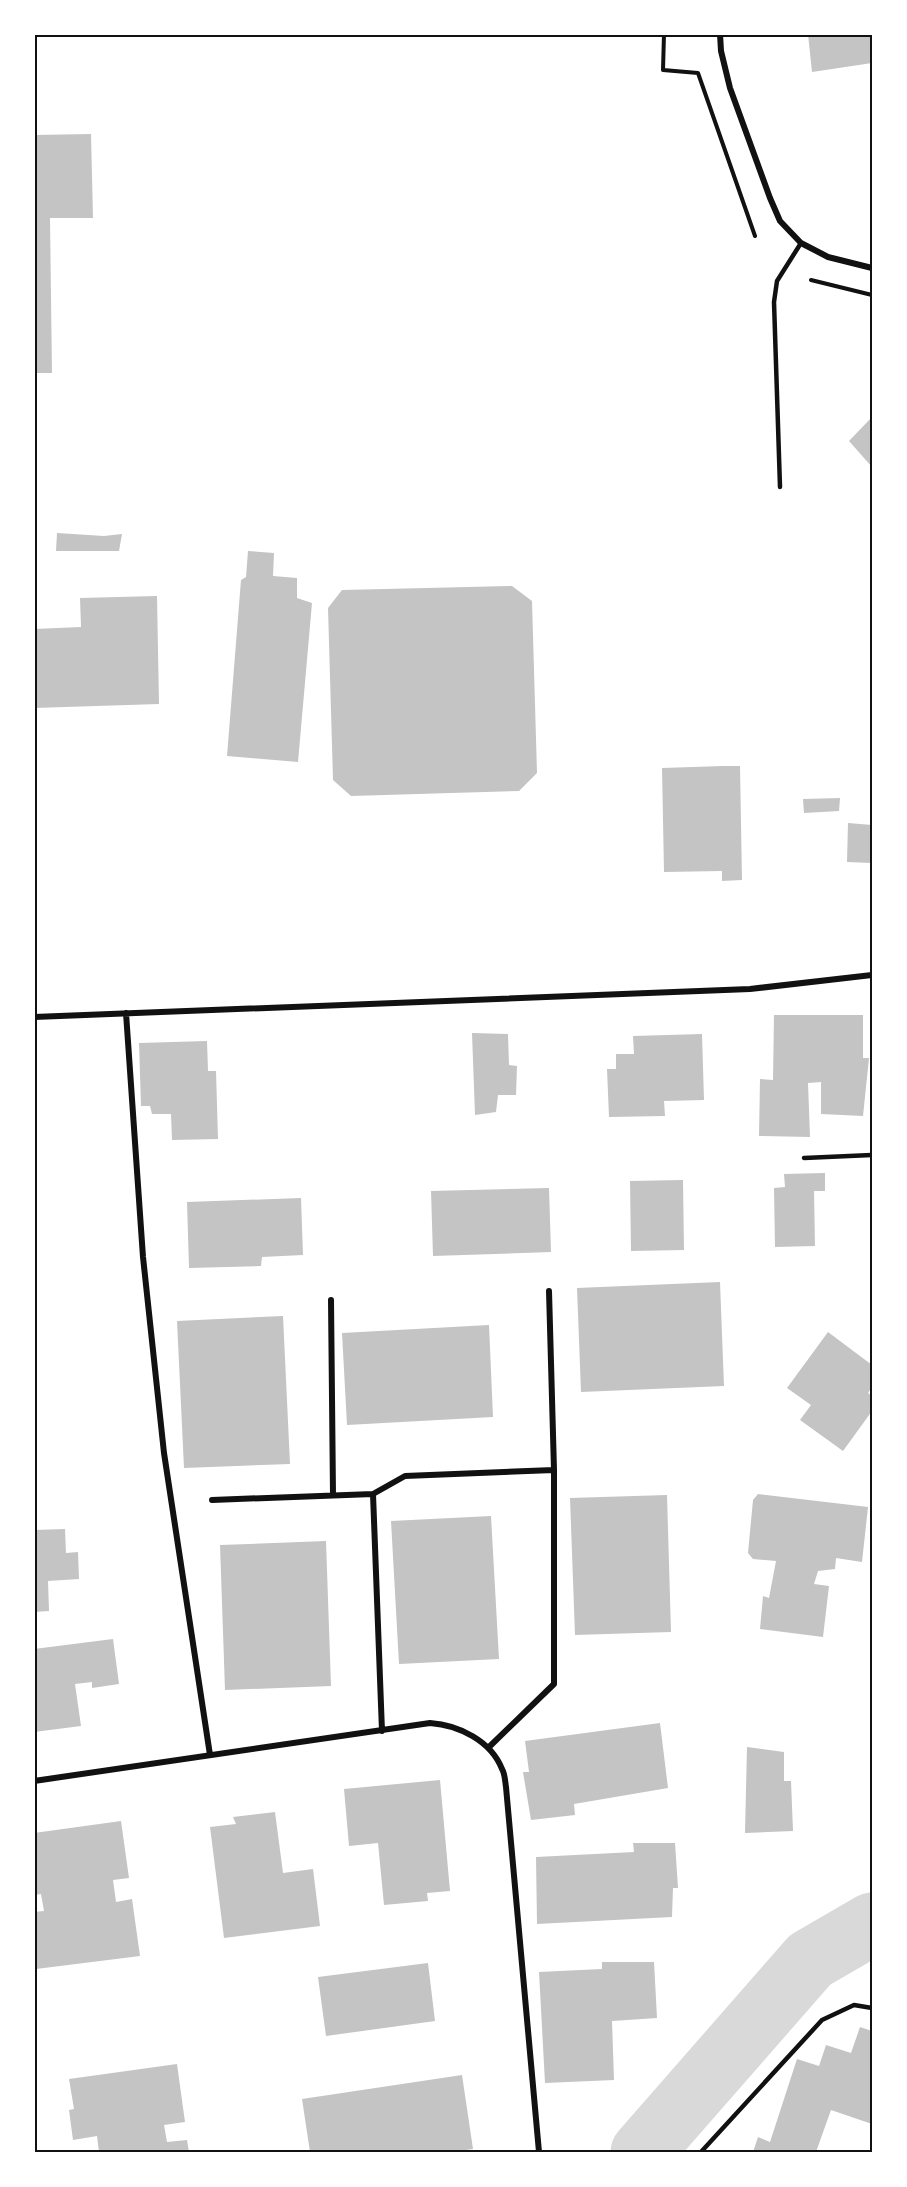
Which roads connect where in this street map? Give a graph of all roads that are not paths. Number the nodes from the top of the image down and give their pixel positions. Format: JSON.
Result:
{"nodes":[{"id":1,"x":720,"y":34,"type":"edge"},
{"id":2,"x":801,"y":243,"type":"junction"},
{"id":3,"x":873,"y":268,"type":"edge"},
{"id":4,"x":780,"y":487,"type":"dead end"},
{"id":5,"x":873,"y":975,"type":"edge"},
{"id":6,"x":126,"y":1013,"type":"junction"},
{"id":7,"x":34,"y":1017,"type":"edge"},
{"id":8,"x":873,"y":1155,"type":"edge"},
{"id":9,"x":804,"y":1158,"type":"dead end"},
{"id":10,"x":549,"y":1291,"type":"dead end"},
{"id":11,"x":331,"y":1300,"type":"dead end"},
{"id":12,"x":554,"y":1470,"type":"junction"},
{"id":13,"x":373,"y":1494,"type":"junction"},
{"id":14,"x":333,"y":1495,"type":"junction"},
{"id":15,"x":212,"y":1500,"type":"dead end"},
{"id":16,"x":382,"y":1731,"type":"junction"},
{"id":17,"x":488,"y":1748,"type":"junction"},
{"id":18,"x":210,"y":1755,"type":"junction"},
{"id":19,"x":34,"y":1781,"type":"edge"},
{"id":20,"x":873,"y":2008,"type":"edge"},
{"id":21,"x":539,"y":2152,"type":"edge"},
{"id":22,"x":701,"y":2152,"type":"edge"}],
"edges":[{"from":1,"to":2,"type":"street"},
{"from":2,"to":3,"type":"street"},
{"from":2,"to":4,"type":"lane"},
{"from":5,"to":6,"type":"street"},
{"from":6,"to":7,"type":"street"},
{"from":6,"to":18,"type":"street"},
{"from":8,"to":9,"type":"lane"},
{"from":10,"to":12,"type":"street"},
{"from":11,"to":14,"type":"street"},
{"from":12,"to":13,"type":"street"},
{"from":12,"to":17,"type":"street"},
{"from":13,"to":14,"type":"street"},
{"from":13,"to":16,"type":"street"},
{"from":14,"to":15,"type":"street"},
{"from":16,"to":17,"type":"street"},
{"from":16,"to":18,"type":"street"},
{"from":17,"to":21,"type":"street"},
{"from":18,"to":19,"type":"street"},
{"from":20,"to":22,"type":"lane"}]}
